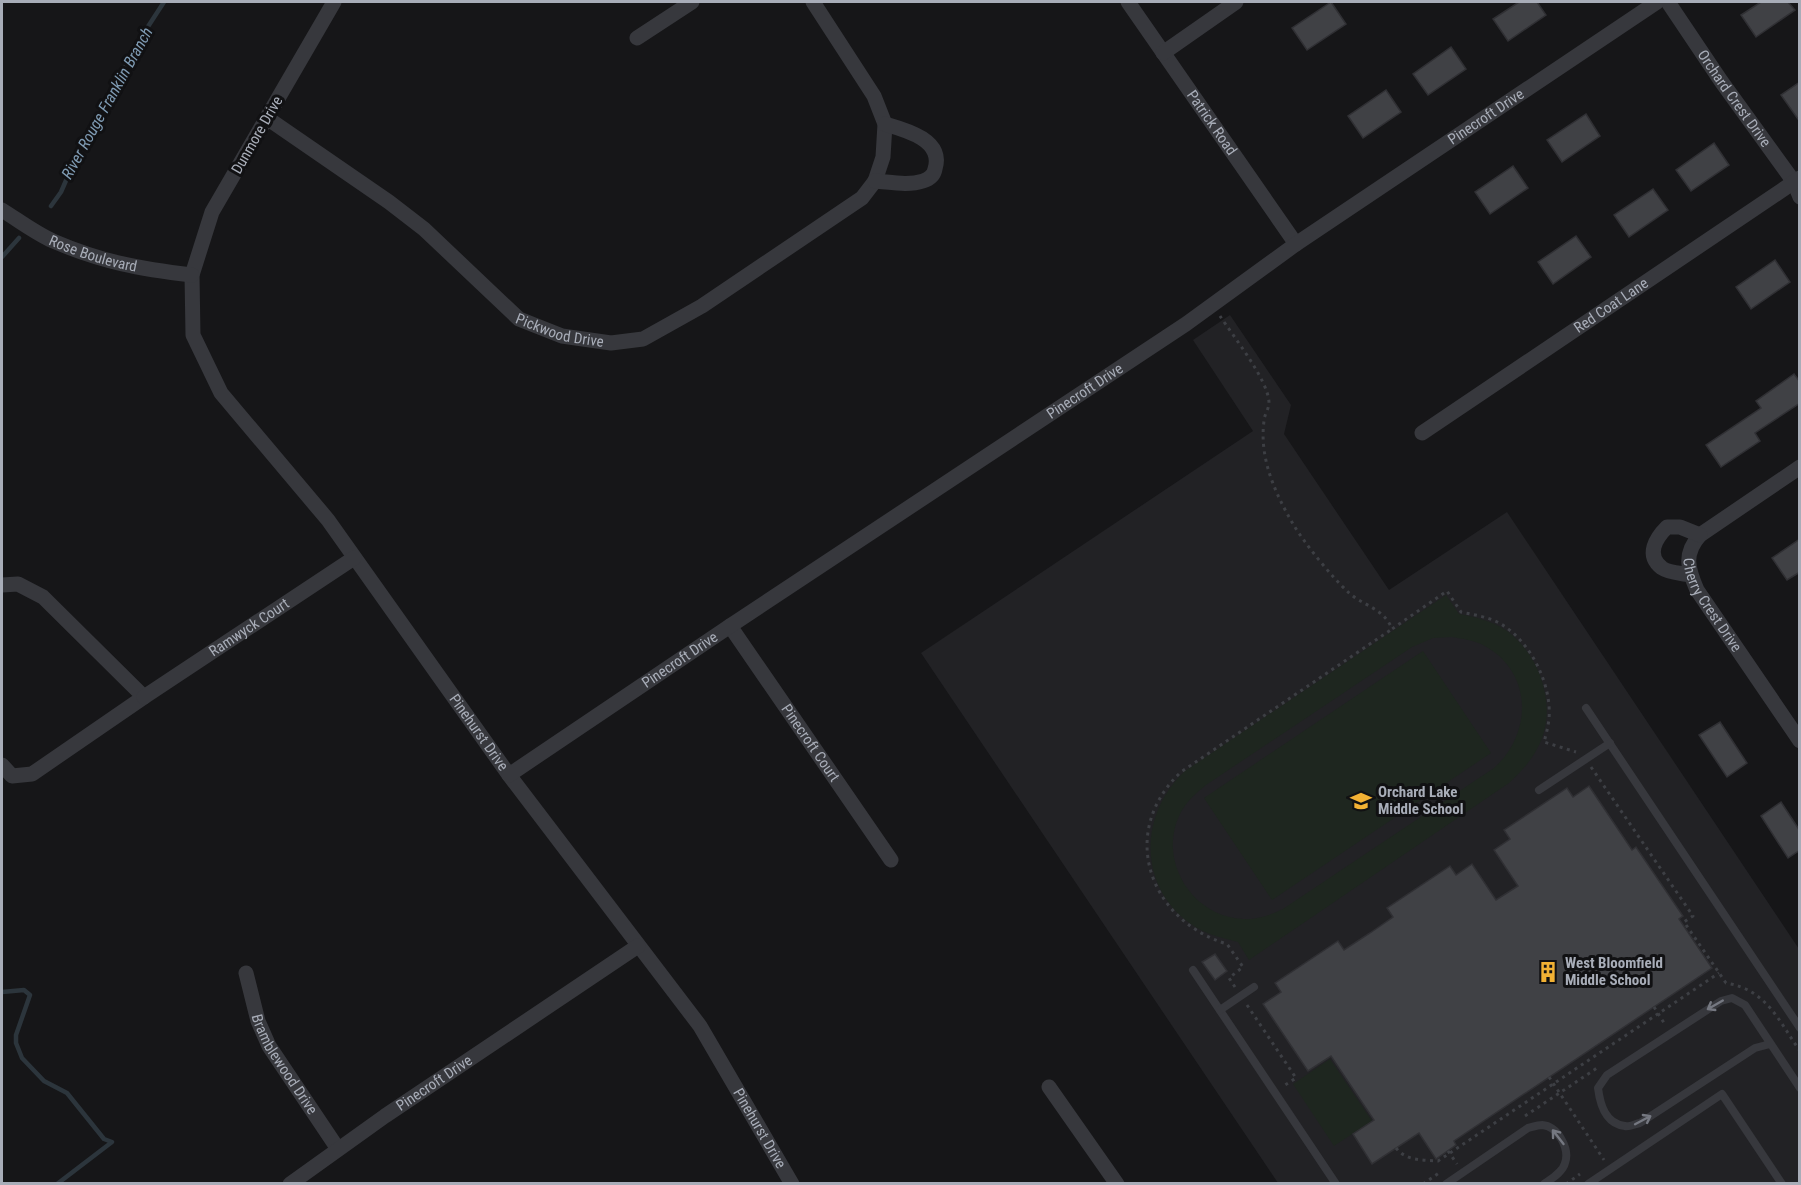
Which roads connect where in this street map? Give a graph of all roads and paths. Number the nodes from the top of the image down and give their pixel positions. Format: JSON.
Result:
{"nodes":[{"id":1,"x":334,"y":2,"type":"edge"},
{"id":2,"x":692,"y":2,"type":"edge"},
{"id":3,"x":813,"y":2,"type":"edge"},
{"id":4,"x":1128,"y":2,"type":"edge"},
{"id":5,"x":1236,"y":2,"type":"edge"},
{"id":6,"x":1657,"y":2,"type":"edge"},
{"id":7,"x":1668,"y":2,"type":"edge"},
{"id":8,"x":637,"y":38,"type":"dead end"},
{"id":9,"x":1163,"y":53,"type":"junction"},
{"id":10,"x":267,"y":118,"type":"junction"},
{"id":11,"x":885,"y":124,"type":"junction"},
{"id":12,"x":1797,"y":180,"type":"edge"},
{"id":13,"x":875,"y":181,"type":"junction"},
{"id":14,"x":1800,"y":197,"type":"edge"},
{"id":15,"x":2,"y":210,"type":"edge"},
{"id":16,"x":1296,"y":244,"type":"junction"},
{"id":17,"x":192,"y":275,"type":"junction"},
{"id":18,"x":1212,"y":305,"type":"junction"},
{"id":19,"x":1422,"y":434,"type":"dead end"},
{"id":20,"x":1800,"y":467,"type":"edge"},
{"id":21,"x":1700,"y":536,"type":"junction"},
{"id":22,"x":354,"y":558,"type":"junction"},
{"id":23,"x":1690,"y":575,"type":"junction"},
{"id":24,"x":2,"y":585,"type":"edge"},
{"id":25,"x":730,"y":626,"type":"junction"},
{"id":26,"x":1392,"y":629,"type":"junction"},
{"id":27,"x":144,"y":697,"type":"junction"},
{"id":28,"x":1586,"y":708,"type":"dead end"},
{"id":29,"x":1800,"y":741,"type":"edge"},
{"id":30,"x":1610,"y":743,"type":"junction"},
{"id":31,"x":1585,"y":760,"type":"junction"},
{"id":32,"x":2,"y":765,"type":"edge"},
{"id":33,"x":509,"y":775,"type":"junction"},
{"id":34,"x":1539,"y":790,"type":"dead end"},
{"id":35,"x":891,"y":860,"type":"dead end"},
{"id":36,"x":638,"y":946,"type":"junction"},
{"id":37,"x":1193,"y":970,"type":"dead end"},
{"id":38,"x":246,"y":973,"type":"dead end"},
{"id":39,"x":1719,"y":973,"type":"junction"},
{"id":40,"x":1254,"y":987,"type":"dead end"},
{"id":41,"x":1241,"y":995,"type":"junction"},
{"id":42,"x":1654,"y":1007,"type":"dead end"},
{"id":43,"x":1220,"y":1010,"type":"junction"},
{"id":44,"x":1658,"y":1013,"type":"junction"},
{"id":45,"x":1673,"y":1018,"type":"dead end"},
{"id":46,"x":1665,"y":1024,"type":"junction"},
{"id":47,"x":1800,"y":1028,"type":"edge"},
{"id":48,"x":1671,"y":1033,"type":"junction"},
{"id":49,"x":1770,"y":1044,"type":"junction"},
{"id":50,"x":1800,"y":1052,"type":"edge"},
{"id":51,"x":1598,"y":1068,"type":"dead end"},
{"id":52,"x":1549,"y":1077,"type":"dead end"},
{"id":53,"x":1553,"y":1083,"type":"junction"},
{"id":54,"x":1049,"y":1087,"type":"dead end"},
{"id":55,"x":1800,"y":1088,"type":"edge"},
{"id":56,"x":1560,"y":1093,"type":"junction"},
{"id":57,"x":1292,"y":1095,"type":"dead end"},
{"id":58,"x":1522,"y":1118,"type":"dead end"},
{"id":59,"x":1396,"y":1148,"type":"dead end"},
{"id":60,"x":338,"y":1149,"type":"junction"},
{"id":61,"x":1448,"y":1152,"type":"junction"},
{"id":62,"x":1465,"y":1156,"type":"dead end"},
{"id":63,"x":1455,"y":1162,"type":"junction"},
{"id":64,"x":1610,"y":1169,"type":"junction"},
{"id":65,"x":1462,"y":1172,"type":"junction"},
{"id":66,"x":290,"y":1184,"type":"edge"},
{"id":67,"x":792,"y":1184,"type":"edge"},
{"id":68,"x":1117,"y":1184,"type":"edge"},
{"id":69,"x":1336,"y":1184,"type":"edge"},
{"id":70,"x":1423,"y":1184,"type":"edge"},
{"id":71,"x":1446,"y":1184,"type":"edge"},
{"id":72,"x":1544,"y":1184,"type":"edge"},
{"id":73,"x":1588,"y":1184,"type":"edge"},
{"id":74,"x":1782,"y":1184,"type":"edge"}],
"edges":[{"from":1,"to":10,"type":"street","name":"Dunmore Drive"},
{"from":2,"to":8,"type":"street"},
{"from":3,"to":11,"type":"street","name":"Pickwood Drive"},
{"from":4,"to":9,"type":"street","name":"Patrick Road"},
{"from":5,"to":9,"type":"street"},
{"from":6,"to":16,"type":"street","name":"Pinecroft Drive"},
{"from":7,"to":12,"type":"street","name":"Orchard Crest Drive"},
{"from":9,"to":16,"type":"street","name":"Patrick Road"},
{"from":10,"to":13,"type":"street","name":"Pickwood Drive"},
{"from":10,"to":17,"type":"street","name":"Dunmore Drive"},
{"from":11,"to":13,"type":"street","name":"Pickwood Drive"},
{"from":11,"to":13,"type":"street"},
{"from":12,"to":14,"type":"street","name":"Orchard Crest Drive"},
{"from":12,"to":19,"type":"street","name":"Red Coat Lane"},
{"from":15,"to":17,"type":"street","name":"Rose Boulevard"},
{"from":16,"to":18,"type":"street","name":"Pinecroft Drive"},
{"from":17,"to":22,"type":"street","name":"Pinehurst Drive"},
{"from":18,"to":25,"type":"street","name":"Pinecroft Drive"},
{"from":18,"to":26,"type":"path"},
{"from":20,"to":21,"type":"street","name":"Cherry Crest Drive"},
{"from":21,"to":23,"type":"street","name":"Cherry Crest Drive"},
{"from":21,"to":23,"type":"street"},
{"from":22,"to":27,"type":"street","name":"Ramwyck Court"},
{"from":22,"to":33,"type":"street","name":"Pinehurst Drive"},
{"from":23,"to":29,"type":"street","name":"Cherry Crest Drive"},
{"from":24,"to":27,"type":"street"},
{"from":25,"to":33,"type":"street","name":"Pinecroft Drive"},
{"from":25,"to":35,"type":"street","name":"Pinecroft Court"},
{"from":26,"to":31,"type":"path"},
{"from":26,"to":41,"type":"path"},
{"from":27,"to":32,"type":"street","name":"Ramwyck Court"},
{"from":28,"to":30,"type":"lane"},
{"from":30,"to":31,"type":"lane"},
{"from":30,"to":47,"type":"lane"},
{"from":31,"to":34,"type":"lane"},
{"from":31,"to":39,"type":"path"},
{"from":33,"to":36,"type":"street","name":"Pinehurst Drive"},
{"from":36,"to":60,"type":"street","name":"Pinecroft Drive"},
{"from":36,"to":67,"type":"street","name":"Pinehurst Drive"},
{"from":37,"to":43,"type":"lane"},
{"from":38,"to":60,"type":"street","name":"Bramblewood Drive"},
{"from":39,"to":44,"type":"path"},
{"from":39,"to":50,"type":"path"},
{"from":40,"to":41,"type":"lane"},
{"from":41,"to":43,"type":"lane"},
{"from":41,"to":57,"type":"path"},
{"from":42,"to":44,"type":"path"},
{"from":43,"to":69,"type":"lane"},
{"from":44,"to":46,"type":"path"},
{"from":44,"to":53,"type":"path"},
{"from":45,"to":46,"type":"path"},
{"from":46,"to":48,"type":"path"},
{"from":49,"to":48,"type":"lane","one_way":true},
{"from":48,"to":49,"type":"lane","one_way":true},
{"from":49,"to":55,"type":"lane"},
{"from":51,"to":56,"type":"path"},
{"from":52,"to":53,"type":"path"},
{"from":53,"to":56,"type":"path"},
{"from":53,"to":61,"type":"path"},
{"from":54,"to":68,"type":"street"},
{"from":56,"to":58,"type":"path"},
{"from":56,"to":64,"type":"path"},
{"from":59,"to":61,"type":"path"},
{"from":60,"to":66,"type":"street","name":"Pinecroft Drive"},
{"from":61,"to":63,"type":"path"},
{"from":62,"to":63,"type":"path"},
{"from":63,"to":65,"type":"path"},
{"from":63,"to":70,"type":"path"},
{"from":64,"to":73,"type":"lane"},
{"from":64,"to":74,"type":"lane"},
{"from":65,"to":71,"type":"lane"},
{"from":72,"to":65,"type":"lane","one_way":true}]}
